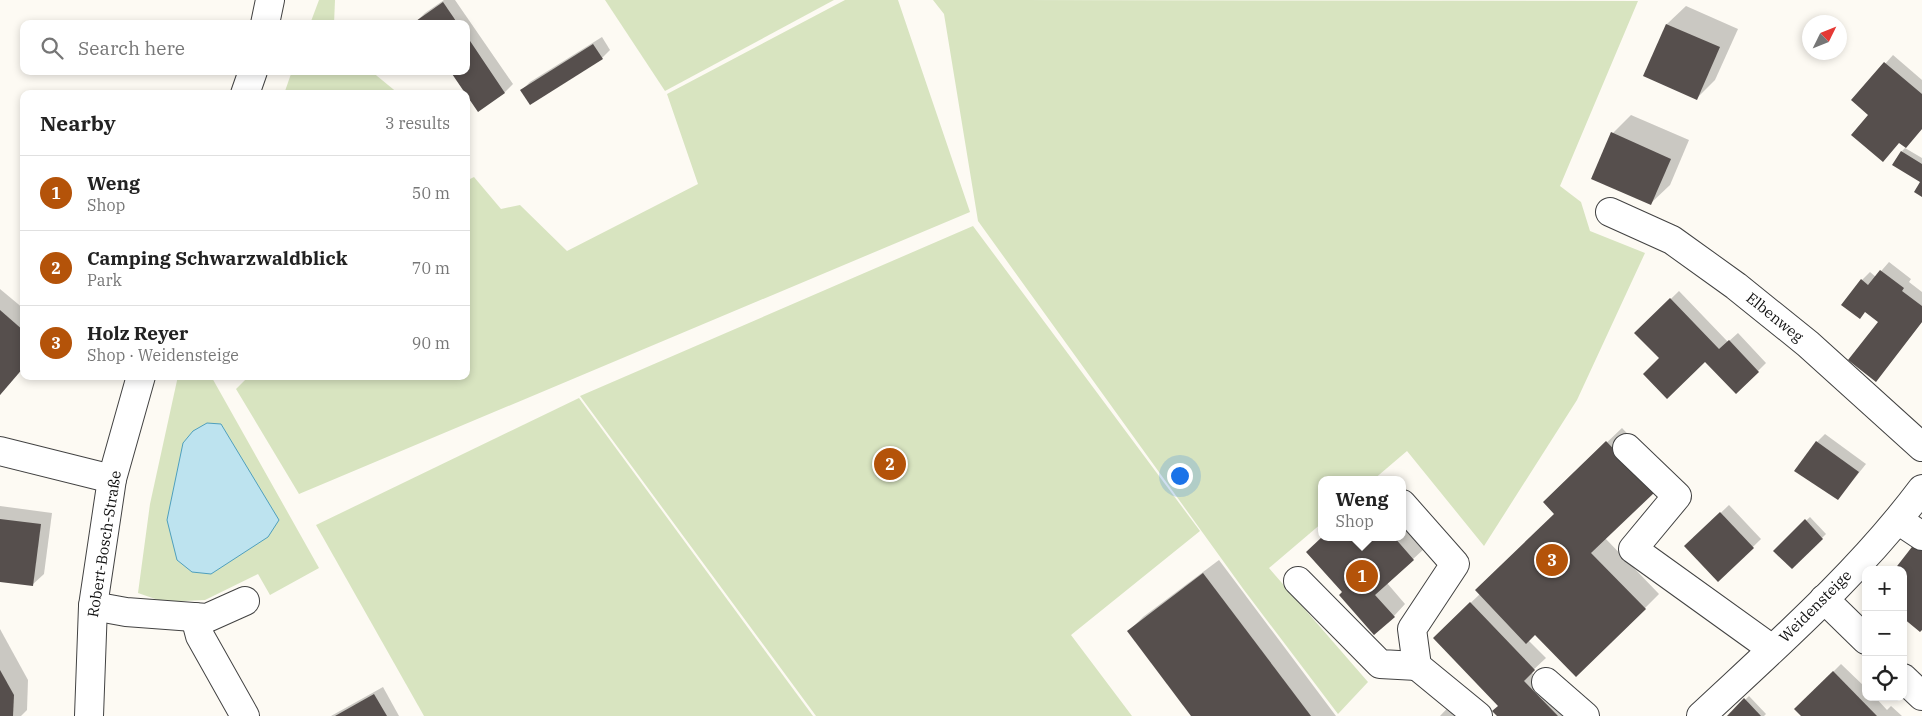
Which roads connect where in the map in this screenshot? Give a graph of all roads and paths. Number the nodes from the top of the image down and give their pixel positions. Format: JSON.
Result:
{"nodes":[{"id":1,"x":270,"y":0,"type":"edge"},
{"id":2,"x":265,"y":20,"type":"edge"},
{"id":3,"x":252,"y":75,"type":"edge"},
{"id":4,"x":246,"y":90,"type":"edge"},
{"id":5,"x":1610,"y":212,"type":"dead end"},
{"id":6,"x":140,"y":380,"type":"edge"},
{"id":7,"x":1922,"y":447,"type":"edge"},
{"id":8,"x":1627,"y":448,"type":"dead end"},
{"id":9,"x":0,"y":451,"type":"edge"},
{"id":10,"x":112,"y":479,"type":"junction"},
{"id":11,"x":1922,"y":489,"type":"edge"},
{"id":12,"x":1406,"y":509,"type":"edge"},
{"id":13,"x":1898,"y":520,"type":"junction"},
{"id":14,"x":1922,"y":536,"type":"edge"},
{"id":15,"x":1298,"y":581,"type":"dead end"},
{"id":16,"x":1824,"y":599,"type":"junction"},
{"id":17,"x":245,"y":601,"type":"dead end"},
{"id":18,"x":93,"y":606,"type":"junction"},
{"id":19,"x":194,"y":617,"type":"junction"},
{"id":20,"x":1862,"y":636,"type":"edge"},
{"id":21,"x":1772,"y":649,"type":"junction"},
{"id":22,"x":1417,"y":666,"type":"junction"},
{"id":23,"x":1546,"y":682,"type":"dead end"},
{"id":24,"x":1907,"y":682,"type":"edge"},
{"id":25,"x":1922,"y":696,"type":"edge"},
{"id":26,"x":89,"y":716,"type":"edge"},
{"id":27,"x":245,"y":716,"type":"edge"},
{"id":28,"x":1478,"y":716,"type":"edge"},
{"id":29,"x":1584,"y":716,"type":"edge"},
{"id":30,"x":1701,"y":716,"type":"edge"}],
"edges":[{"from":1,"to":2,"type":"street"},
{"from":3,"to":4,"type":"street"},
{"from":5,"to":7,"type":"street","name":"Elbenweg"},
{"from":6,"to":10,"type":"street","name":"Robert-Bosch-Straße"},
{"from":8,"to":21,"type":"street"},
{"from":9,"to":10,"type":"street"},
{"from":10,"to":18,"type":"street","name":"Robert-Bosch-Straße"},
{"from":11,"to":13,"type":"street","name":"Weidensteige"},
{"from":12,"to":22,"type":"street"},
{"from":13,"to":14,"type":"street"},
{"from":13,"to":16,"type":"street","name":"Weidensteige"},
{"from":15,"to":22,"type":"street"},
{"from":16,"to":20,"type":"street"},
{"from":16,"to":21,"type":"street","name":"Weidensteige"},
{"from":17,"to":19,"type":"street"},
{"from":18,"to":19,"type":"street"},
{"from":18,"to":26,"type":"street","name":"Robert-Bosch-Straße"},
{"from":19,"to":27,"type":"street"},
{"from":21,"to":30,"type":"street","name":"Weidensteige"},
{"from":22,"to":28,"type":"street"},
{"from":23,"to":29,"type":"street"},
{"from":24,"to":25,"type":"street"}]}
